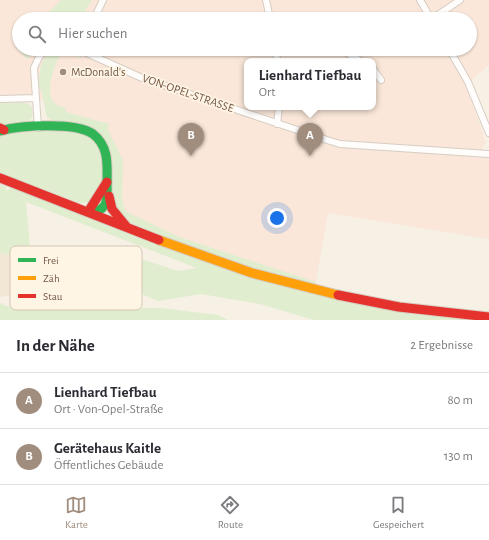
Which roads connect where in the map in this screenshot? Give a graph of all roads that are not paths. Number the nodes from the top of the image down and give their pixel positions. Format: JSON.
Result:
{"nodes":[{"id":1,"x":103,"y":0,"type":"edge"},
{"id":2,"x":266,"y":0,"type":"edge"},
{"id":3,"x":420,"y":0,"type":"edge"},
{"id":4,"x":460,"y":0,"type":"edge"},
{"id":5,"x":97,"y":12,"type":"edge"},
{"id":6,"x":269,"y":12,"type":"edge"},
{"id":7,"x":428,"y":12,"type":"edge"},
{"id":8,"x":442,"y":12,"type":"edge"},
{"id":9,"x":40,"y":56,"type":"edge"},
{"id":10,"x":95,"y":56,"type":"edge"},
{"id":11,"x":453,"y":56,"type":"edge"},
{"id":12,"x":376,"y":73,"type":"edge"},
{"id":13,"x":381,"y":80,"type":"dead end"},
{"id":14,"x":36,"y":98,"type":"junction"},
{"id":15,"x":0,"y":99,"type":"edge"},
{"id":16,"x":279,"y":110,"type":"edge"},
{"id":17,"x":277,"y":124,"type":"junction"},
{"id":18,"x":38,"y":128,"type":"junction"},
{"id":19,"x":1,"y":130,"type":"edge"},
{"id":20,"x":489,"y":133,"type":"edge"},
{"id":21,"x":489,"y":154,"type":"edge"},
{"id":22,"x":0,"y":178,"type":"edge"},
{"id":23,"x":107,"y":182,"type":"junction"},
{"id":24,"x":108,"y":194,"type":"junction"},
{"id":25,"x":88,"y":212,"type":"junction"},
{"id":26,"x":128,"y":228,"type":"junction"},
{"id":27,"x":489,"y":317,"type":"edge"}],
"edges":[{"from":1,"to":5,"type":"street"},
{"from":2,"to":6,"type":"street"},
{"from":3,"to":7,"type":"street"},
{"from":4,"to":8,"type":"street"},
{"from":9,"to":14,"type":"street"},
{"from":10,"to":17,"type":"street","name":"VON-OPEL-STRASSE"},
{"from":11,"to":20,"type":"street"},
{"from":12,"to":13,"type":"street"},
{"from":14,"to":15,"type":"street"},
{"from":14,"to":18,"type":"street"},
{"from":16,"to":17,"type":"street"},
{"from":17,"to":21,"type":"street","name":"VON-OPEL-STRASSE"},
{"from":18,"to":19,"type":"main road"},
{"from":18,"to":23,"type":"main road"},
{"from":22,"to":25,"type":"main road"},
{"from":23,"to":24,"type":"main road"},
{"from":23,"to":25,"type":"main road"},
{"from":24,"to":25,"type":"main road"},
{"from":24,"to":26,"type":"main road"},
{"from":25,"to":26,"type":"main road"},
{"from":26,"to":27,"type":"main road"}]}
